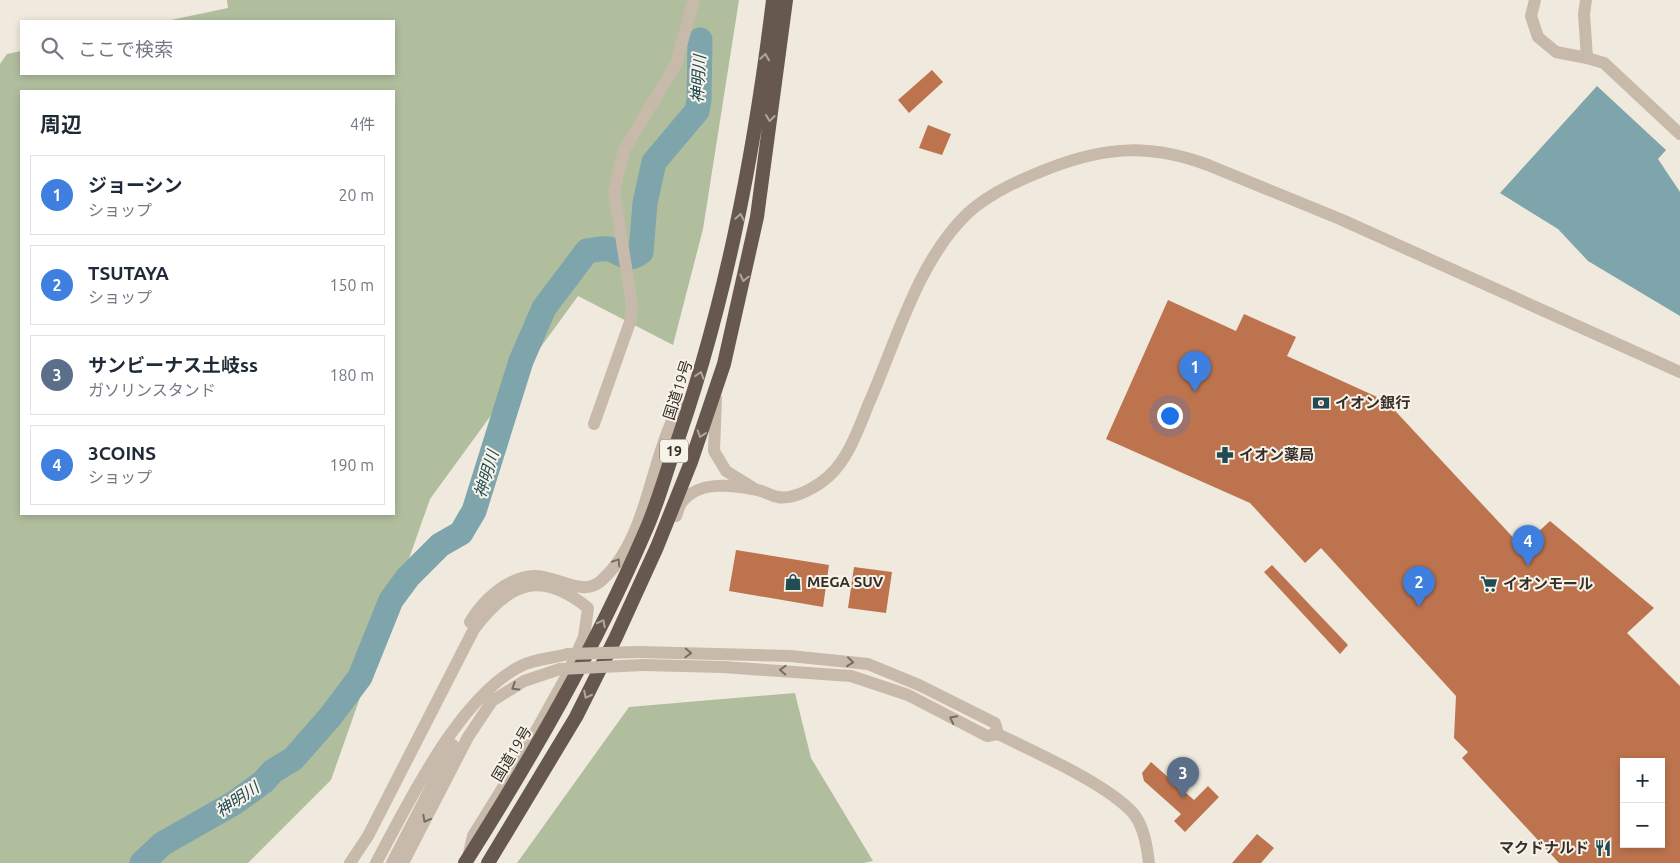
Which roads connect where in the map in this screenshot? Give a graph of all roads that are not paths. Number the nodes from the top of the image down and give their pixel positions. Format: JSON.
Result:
{"nodes":[{"id":1,"x":694,"y":0,"type":"edge"},
{"id":2,"x":772,"y":0,"type":"edge"},
{"id":3,"x":786,"y":0,"type":"edge"},
{"id":4,"x":1535,"y":0,"type":"edge"},
{"id":5,"x":1586,"y":0,"type":"edge"},
{"id":6,"x":1587,"y":58,"type":"junction"},
{"id":7,"x":1680,"y":134,"type":"edge"},
{"id":8,"x":1680,"y":372,"type":"edge"},
{"id":9,"x":718,"y":384,"type":"junction"},
{"id":10,"x":693,"y":400,"type":"junction"},
{"id":11,"x":594,"y":424,"type":"dead end"},
{"id":12,"x":757,"y":490,"type":"junction"},
{"id":13,"x":616,"y":637,"type":"junction"},
{"id":14,"x":474,"y":705,"type":"junction"},
{"id":15,"x":998,"y":734,"type":"junction"},
{"id":16,"x":467,"y":860,"type":"edge"},
{"id":17,"x":340,"y":863,"type":"edge"},
{"id":18,"x":350,"y":863,"type":"edge"},
{"id":19,"x":376,"y":863,"type":"edge"},
{"id":20,"x":392,"y":863,"type":"edge"},
{"id":21,"x":404,"y":863,"type":"edge"},
{"id":22,"x":488,"y":863,"type":"edge"},
{"id":23,"x":1149,"y":863,"type":"edge"}],
"edges":[{"from":1,"to":11,"type":"street"},
{"from":10,"to":2,"type":"highway","name":"国道19号","number":"19","one_way":true},
{"from":3,"to":9,"type":"highway","number":"19","one_way":true},
{"from":4,"to":6,"type":"street"},
{"from":5,"to":6,"type":"street"},
{"from":6,"to":7,"type":"street"},
{"from":8,"to":12,"type":"street"},
{"from":9,"to":12,"type":"street"},
{"from":9,"to":13,"type":"highway","number":"19","one_way":true},
{"from":16,"to":10,"type":"highway","name":"国道19号","number":"19","one_way":true},
{"from":17,"to":10,"type":"street","one_way":true},
{"from":12,"to":13,"type":"street"},
{"from":13,"to":22,"type":"highway","number":"19","one_way":true},
{"from":14,"to":15,"type":"street","one_way":true,"bridge":true},
{"from":14,"to":19,"type":"street"},
{"from":14,"to":20,"type":"street"},
{"from":15,"to":21,"type":"street","one_way":true,"bridge":true},
{"from":15,"to":23,"type":"street"},
{"from":16,"to":18,"type":"street"}]}
